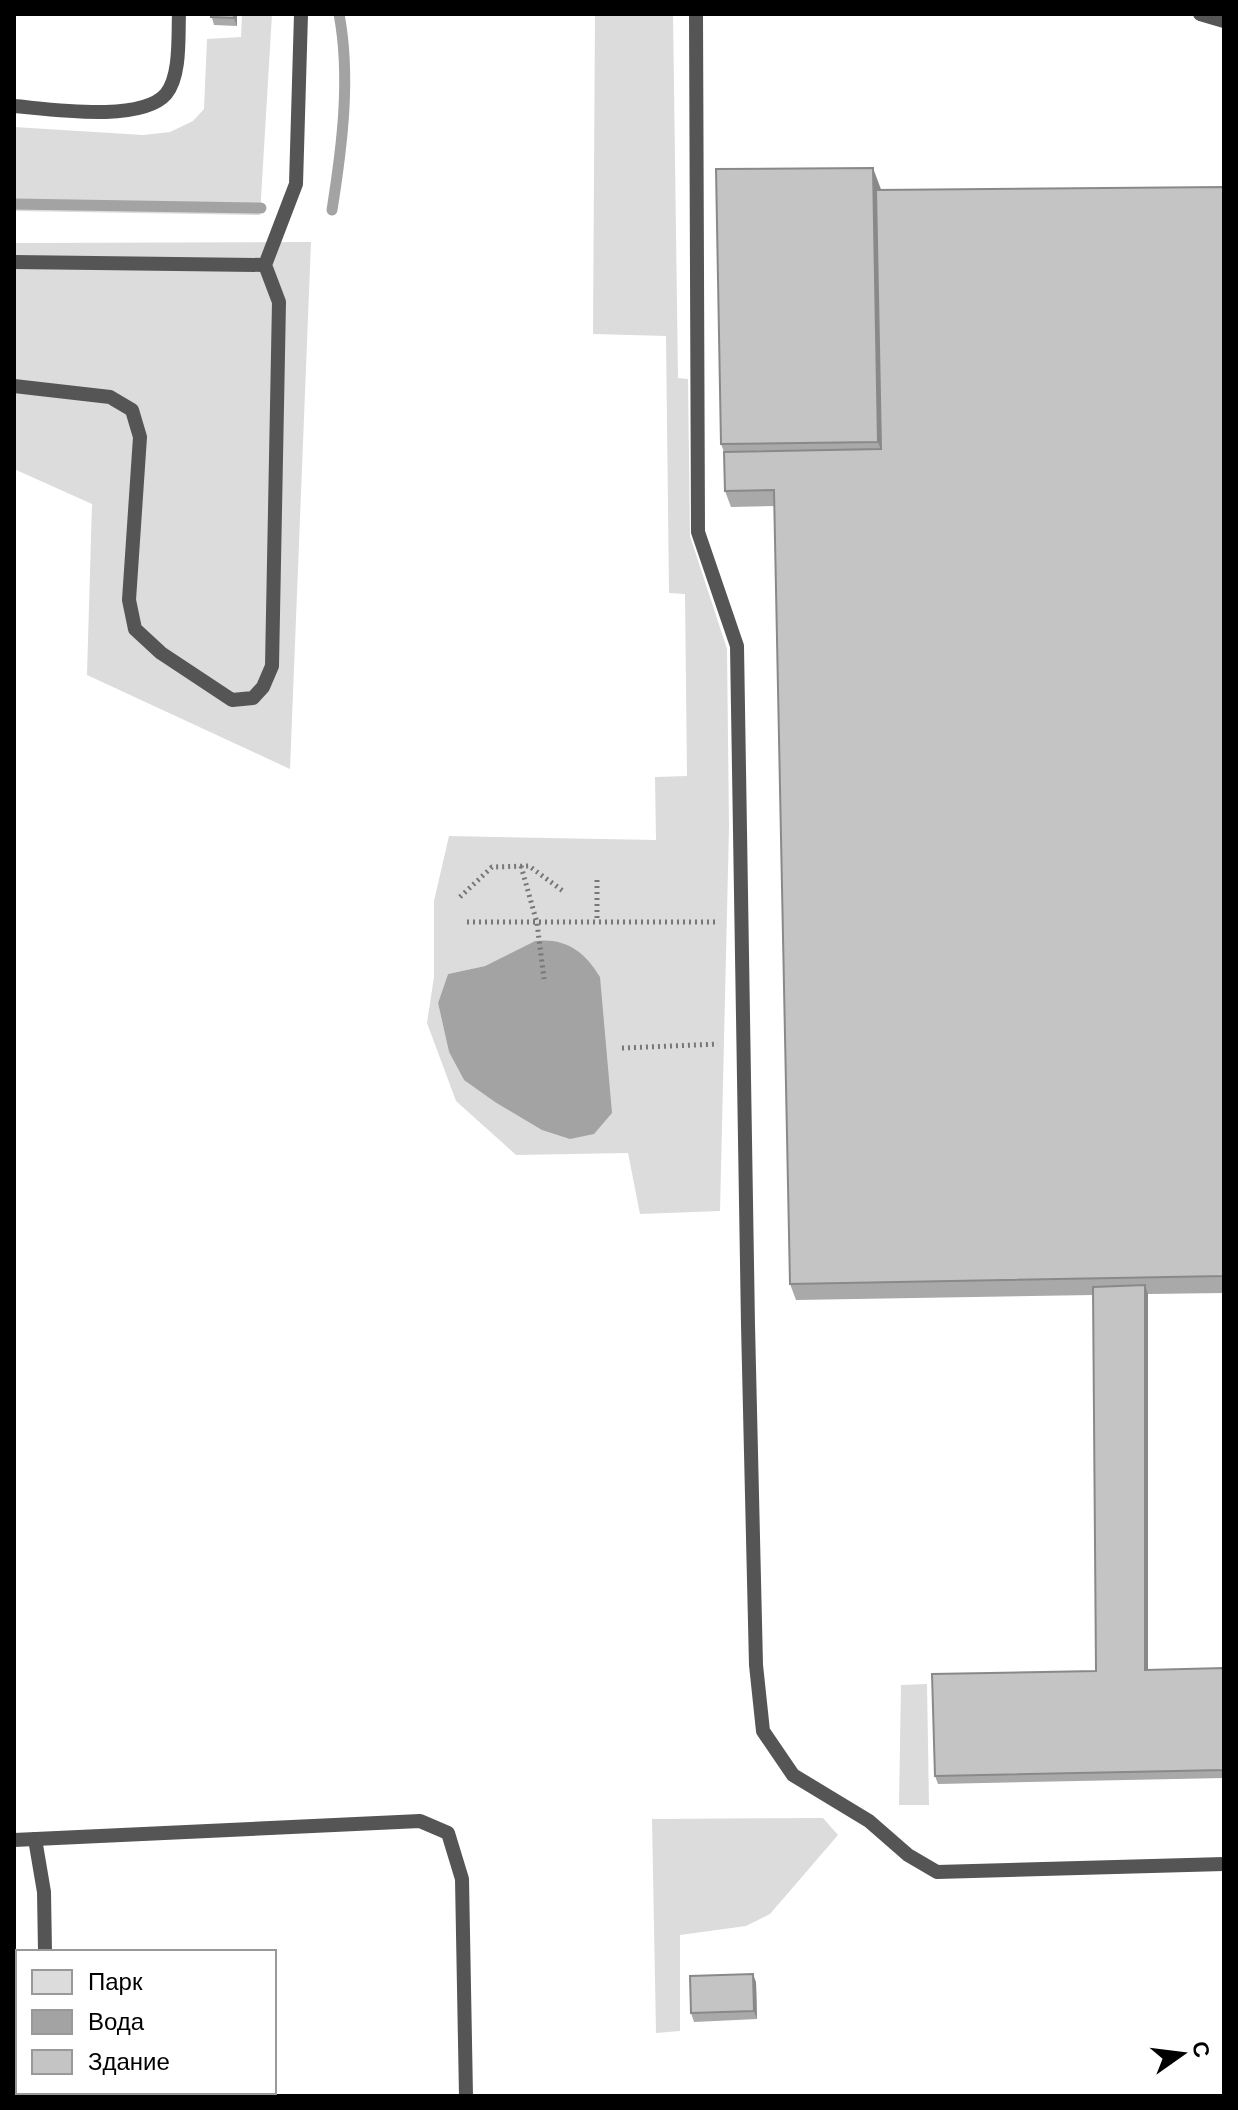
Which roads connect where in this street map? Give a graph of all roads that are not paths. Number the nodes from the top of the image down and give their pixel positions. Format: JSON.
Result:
{"nodes":[{"id":1,"x":179,"y":14,"type":"edge"},
{"id":2,"x":301,"y":14,"type":"edge"},
{"id":3,"x":696,"y":14,"type":"edge"},
{"id":4,"x":1200,"y":14,"type":"edge"},
{"id":5,"x":1224,"y":21,"type":"edge"},
{"id":6,"x":14,"y":106,"type":"edge"},
{"id":7,"x":14,"y":262,"type":"edge"},
{"id":8,"x":265,"y":265,"type":"junction"},
{"id":9,"x":14,"y":386,"type":"edge"},
{"id":10,"x":35,"y":1839,"type":"junction"},
{"id":11,"x":14,"y":1840,"type":"edge"},
{"id":12,"x":1224,"y":1864,"type":"edge"},
{"id":13,"x":45,"y":1950,"type":"edge"},
{"id":14,"x":466,"y":2096,"type":"edge"}],
"edges":[{"from":1,"to":6,"type":"lane"},
{"from":2,"to":8,"type":"lane"},
{"from":3,"to":12,"type":"lane"},
{"from":4,"to":5,"type":"lane"},
{"from":7,"to":8,"type":"lane"},
{"from":8,"to":9,"type":"lane"},
{"from":10,"to":11,"type":"lane"},
{"from":10,"to":13,"type":"lane"},
{"from":10,"to":14,"type":"lane"}]}
